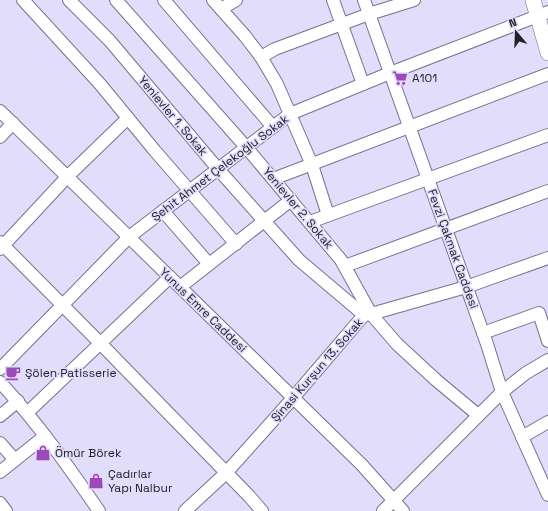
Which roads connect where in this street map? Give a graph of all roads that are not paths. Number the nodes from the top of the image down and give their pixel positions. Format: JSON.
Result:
{"nodes":[{"id":1,"x":23,"y":0,"type":"edge"},
{"id":2,"x":69,"y":0,"type":"edge"},
{"id":3,"x":116,"y":0,"type":"edge"},
{"id":4,"x":164,"y":0,"type":"edge"},
{"id":5,"x":213,"y":0,"type":"edge"},
{"id":6,"x":236,"y":0,"type":"edge"},
{"id":7,"x":332,"y":0,"type":"edge"},
{"id":8,"x":364,"y":0,"type":"edge"},
{"id":9,"x":414,"y":0,"type":"edge"},
{"id":10,"x":533,"y":0,"type":"edge"},
{"id":11,"x":221,"y":9,"type":"junction"},
{"id":12,"x":369,"y":14,"type":"junction"},
{"id":13,"x":543,"y":14,"type":"edge"},
{"id":14,"x":341,"y":24,"type":"junction"},
{"id":15,"x":548,"y":53,"type":"edge"},
{"id":16,"x":261,"y":57,"type":"junction"},
{"id":17,"x":390,"y":73,"type":"junction"},
{"id":18,"x":548,"y":74,"type":"edge"},
{"id":19,"x":363,"y":84,"type":"junction"},
{"id":20,"x":0,"y":111,"type":"edge"},
{"id":21,"x":290,"y":114,"type":"junction"},
{"id":22,"x":128,"y":118,"type":"junction"},
{"id":23,"x":13,"y":123,"type":"junction"},
{"id":24,"x":409,"y":126,"type":"junction"},
{"id":25,"x":273,"y":127,"type":"junction"},
{"id":26,"x":548,"y":135,"type":"edge"},
{"id":27,"x":0,"y":136,"type":"edge"},
{"id":28,"x":246,"y":147,"type":"junction"},
{"id":29,"x":312,"y":165,"type":"junction"},
{"id":30,"x":218,"y":169,"type":"junction"},
{"id":31,"x":67,"y":177,"type":"junction"},
{"id":32,"x":428,"y":178,"type":"junction"},
{"id":33,"x":273,"y":179,"type":"junction"},
{"id":34,"x":190,"y":190,"type":"junction"},
{"id":35,"x":548,"y":191,"type":"edge"},
{"id":36,"x":291,"y":200,"type":"junction"},
{"id":37,"x":163,"y":211,"type":"junction"},
{"id":38,"x":328,"y":215,"type":"junction"},
{"id":39,"x":264,"y":221,"type":"junction"},
{"id":40,"x":310,"y":222,"type":"junction"},
{"id":41,"x":445,"y":228,"type":"junction"},
{"id":42,"x":129,"y":237,"type":"junction"},
{"id":43,"x":236,"y":244,"type":"junction"},
{"id":44,"x":1,"y":246,"type":"edge"},
{"id":45,"x":548,"y":258,"type":"edge"},
{"id":46,"x":209,"y":264,"type":"junction"},
{"id":47,"x":345,"y":266,"type":"junction"},
{"id":48,"x":170,"y":277,"type":"junction"},
{"id":49,"x":180,"y":287,"type":"junction"},
{"id":50,"x":466,"y":287,"type":"junction"},
{"id":51,"x":62,"y":306,"type":"junction"},
{"id":52,"x":367,"y":315,"type":"junction"},
{"id":53,"x":483,"y":333,"type":"junction"},
{"id":54,"x":548,"y":341,"type":"edge"},
{"id":55,"x":101,"y":344,"type":"junction"},
{"id":56,"x":548,"y":360,"type":"edge"},
{"id":57,"x":0,"y":369,"type":"edge"},
{"id":58,"x":0,"y":382,"type":"edge"},
{"id":59,"x":502,"y":392,"type":"junction"},
{"id":60,"x":294,"y":398,"type":"junction"},
{"id":61,"x":18,"y":401,"type":"junction"},
{"id":62,"x":27,"y":413,"type":"junction"},
{"id":63,"x":478,"y":415,"type":"junction"},
{"id":64,"x":0,"y":416,"type":"edge"},
{"id":65,"x":548,"y":422,"type":"edge"},
{"id":66,"x":45,"y":436,"type":"junction"},
{"id":67,"x":522,"y":437,"type":"junction"},
{"id":68,"x":0,"y":444,"type":"edge"},
{"id":69,"x":14,"y":460,"type":"junction"},
{"id":70,"x":0,"y":472,"type":"edge"},
{"id":71,"x":226,"y":473,"type":"junction"},
{"id":72,"x":545,"y":480,"type":"edge"},
{"id":73,"x":548,"y":495,"type":"edge"},
{"id":74,"x":394,"y":501,"type":"junction"},
{"id":75,"x":0,"y":503,"type":"edge"},
{"id":76,"x":6,"y":511,"type":"edge"},
{"id":77,"x":99,"y":511,"type":"edge"},
{"id":78,"x":185,"y":511,"type":"edge"},
{"id":79,"x":262,"y":511,"type":"edge"},
{"id":80,"x":383,"y":511,"type":"edge"},
{"id":81,"x":403,"y":511,"type":"edge"}],
"edges":[{"from":1,"to":22,"type":"street"},
{"from":2,"to":30,"type":"street","name":"Yenievler 1. Sokak"},
{"from":3,"to":28,"type":"street","name":"Yenievler 2. Sokak"},
{"from":4,"to":25,"type":"street"},
{"from":5,"to":11,"type":"street"},
{"from":6,"to":11,"type":"street"},
{"from":7,"to":14,"type":"street"},
{"from":8,"to":12,"type":"street","name":"Fevzi Çakmak Caddesi"},
{"from":9,"to":12,"type":"street"},
{"from":10,"to":13,"type":"main road"},
{"from":11,"to":16,"type":"street"},
{"from":12,"to":14,"type":"street"},
{"from":12,"to":17,"type":"street","name":"Fevzi Çakmak Caddesi"},
{"from":13,"to":15,"type":"main road"},
{"from":13,"to":17,"type":"street","name":"Şehit Ahmet Çelekoğlu Sokak"},
{"from":14,"to":16,"type":"street"},
{"from":14,"to":19,"type":"street"},
{"from":16,"to":21,"type":"street"},
{"from":17,"to":19,"type":"street","name":"Şehit Ahmet Çelekoğlu Sokak"},
{"from":17,"to":24,"type":"street","name":"Fevzi Çakmak Caddesi"},
{"from":18,"to":24,"type":"street"},
{"from":19,"to":21,"type":"street","name":"Şehit Ahmet Çelekoğlu Sokak"},
{"from":20,"to":23,"type":"street","name":"Yunus Emre Caddesi"},
{"from":21,"to":25,"type":"street","name":"Şehit Ahmet Çelekoğlu Sokak"},
{"from":21,"to":29,"type":"street"},
{"from":22,"to":31,"type":"street"},
{"from":22,"to":34,"type":"street"},
{"from":23,"to":27,"type":"street"},
{"from":23,"to":31,"type":"street","name":"Yunus Emre Caddesi"},
{"from":24,"to":29,"type":"street"},
{"from":24,"to":32,"type":"street","name":"Fevzi Çakmak Caddesi"},
{"from":25,"to":28,"type":"street","name":"Şehit Ahmet Çelekoğlu Sokak"},
{"from":26,"to":32,"type":"street"},
{"from":28,"to":30,"type":"street","name":"Şehit Ahmet Çelekoğlu Sokak"},
{"from":28,"to":33,"type":"street","name":"Yenievler 2. Sokak"},
{"from":29,"to":33,"type":"street"},
{"from":29,"to":38,"type":"street"},
{"from":30,"to":34,"type":"street","name":"Şehit Ahmet Çelekoğlu Sokak"},
{"from":30,"to":39,"type":"street","name":"Yenievler 1. Sokak"},
{"from":31,"to":42,"type":"street","name":"Yunus Emre Caddesi"},
{"from":31,"to":44,"type":"street"},
{"from":32,"to":38,"type":"street"},
{"from":32,"to":41,"type":"street","name":"Fevzi Çakmak Caddesi"},
{"from":33,"to":36,"type":"street","name":"Yenievler 2. Sokak"},
{"from":34,"to":37,"type":"street","name":"Şehit Ahmet Çelekoğlu Sokak"},
{"from":34,"to":43,"type":"street"},
{"from":35,"to":41,"type":"street"},
{"from":36,"to":39,"type":"street"},
{"from":36,"to":40,"type":"street","name":"Yenievler 2. Sokak"},
{"from":37,"to":42,"type":"street","name":"Şehit Ahmet Çelekoğlu Sokak"},
{"from":37,"to":46,"type":"street"},
{"from":38,"to":40,"type":"street"},
{"from":39,"to":43,"type":"street"},
{"from":39,"to":52,"type":"street","name":"Yenievler 1. Sokak"},
{"from":40,"to":47,"type":"street","name":"Yenievler 2. Sokak"},
{"from":41,"to":47,"type":"street"},
{"from":41,"to":50,"type":"street","name":"Fevzi Çakmak Caddesi"},
{"from":42,"to":48,"type":"street","name":"Yunus Emre Caddesi"},
{"from":42,"to":51,"type":"street","name":"Şehit Ahmet Çelekoğlu Sokak"},
{"from":43,"to":46,"type":"street"},
{"from":44,"to":51,"type":"street"},
{"from":45,"to":50,"type":"street","name":"Şinasi Kurşun 13. Sokak"},
{"from":46,"to":49,"type":"street"},
{"from":47,"to":52,"type":"street","name":"Yenievler 2. Sokak"},
{"from":48,"to":49,"type":"street","name":"Yunus Emre Caddesi"},
{"from":48,"to":55,"type":"street"},
{"from":49,"to":60,"type":"street","name":"Yunus Emre Caddesi"},
{"from":50,"to":52,"type":"street","name":"Şinasi Kurşun 13. Sokak"},
{"from":50,"to":53,"type":"street","name":"Fevzi Çakmak Caddesi"},
{"from":51,"to":55,"type":"street"},
{"from":51,"to":57,"type":"street","name":"Şehit Ahmet Çelekoğlu Sokak"},
{"from":52,"to":60,"type":"street","name":"Şinasi Kurşun 13. Sokak"},
{"from":52,"to":63,"type":"street","name":"Yenievler 2. Sokak"},
{"from":53,"to":54,"type":"street"},
{"from":53,"to":59,"type":"street","name":"Fevzi Çakmak Caddesi"},
{"from":55,"to":62,"type":"street"},
{"from":55,"to":71,"type":"street"},
{"from":56,"to":59,"type":"street"},
{"from":58,"to":61,"type":"street"},
{"from":59,"to":63,"type":"street"},
{"from":59,"to":67,"type":"street","name":"Fevzi Çakmak Caddesi"},
{"from":60,"to":71,"type":"street","name":"Şinasi Kurşun 13. Sokak"},
{"from":60,"to":74,"type":"street","name":"Yunus Emre Caddesi"},
{"from":61,"to":62,"type":"street"},
{"from":61,"to":64,"type":"street"},
{"from":62,"to":66,"type":"street"},
{"from":63,"to":74,"type":"street"},
{"from":65,"to":67,"type":"street"},
{"from":66,"to":69,"type":"street"},
{"from":66,"to":77,"type":"street"},
{"from":67,"to":72,"type":"street","name":"Fevzi Çakmak Caddesi"},
{"from":68,"to":69,"type":"street"},
{"from":69,"to":70,"type":"street"},
{"from":71,"to":78,"type":"street","name":"Şinasi Kurşun 13. Sokak"},
{"from":71,"to":79,"type":"street"},
{"from":72,"to":73,"type":"street","name":"Fevzi Çakmak Caddesi"},
{"from":74,"to":80,"type":"street"},
{"from":74,"to":81,"type":"street","name":"Yunus Emre Caddesi"},
{"from":75,"to":76,"type":"street"}]}
